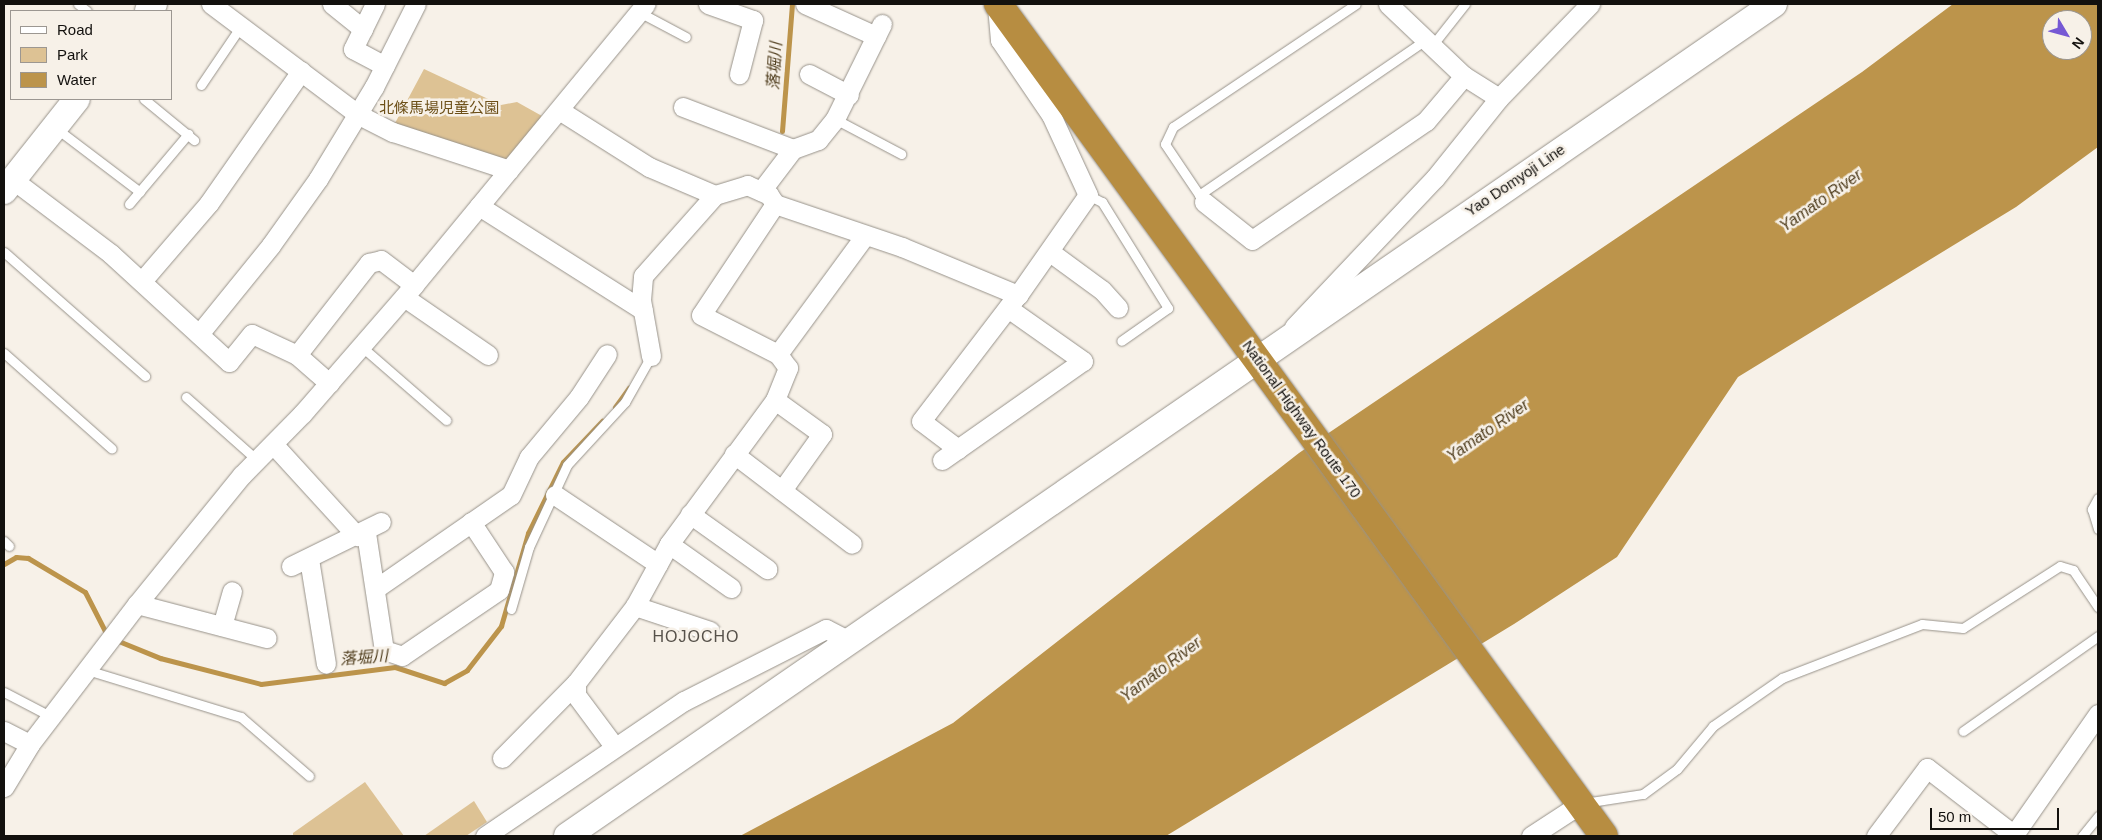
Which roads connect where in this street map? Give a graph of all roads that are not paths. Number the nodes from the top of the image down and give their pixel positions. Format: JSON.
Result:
{"nodes":[{"id":1,"x":211,"y":4,"type":"edge"},
{"id":2,"x":332,"y":4,"type":"edge"},
{"id":3,"x":375,"y":4,"type":"edge"},
{"id":4,"x":416,"y":4,"type":"edge"},
{"id":5,"x":708,"y":4,"type":"edge"},
{"id":6,"x":805,"y":4,"type":"edge"},
{"id":7,"x":998,"y":4,"type":"edge"},
{"id":8,"x":1356,"y":4,"type":"edge"},
{"id":9,"x":1388,"y":4,"type":"edge"},
{"id":10,"x":1465,"y":4,"type":"edge"},
{"id":11,"x":1590,"y":4,"type":"edge"},
{"id":12,"x":1774,"y":4,"type":"edge"},
{"id":13,"x":642,"y":8,"type":"edge"},
{"id":14,"x":241,"y":26,"type":"junction"},
{"id":15,"x":363,"y":29,"type":"junction"},
{"id":16,"x":686,"y":37,"type":"dead end"},
{"id":17,"x":1427,"y":44,"type":"junction"},
{"id":18,"x":385,"y":66,"type":"junction"},
{"id":19,"x":301,"y":71,"type":"junction"},
{"id":20,"x":739,"y":74,"type":"dead end"},
{"id":21,"x":809,"y":74,"type":"dead end"},
{"id":22,"x":1464,"y":76,"type":"junction"},
{"id":23,"x":201,"y":86,"type":"dead end"},
{"id":24,"x":849,"y":95,"type":"junction"},
{"id":25,"x":1499,"y":98,"type":"junction"},
{"id":26,"x":77,"y":100,"type":"edge"},
{"id":27,"x":145,"y":100,"type":"edge"},
{"id":28,"x":683,"y":107,"type":"dead end"},
{"id":29,"x":559,"y":110,"type":"junction"},
{"id":30,"x":359,"y":115,"type":"junction"},
{"id":31,"x":835,"y":119,"type":"junction"},
{"id":32,"x":55,"y":127,"type":"junction"},
{"id":33,"x":793,"y":149,"type":"junction"},
{"id":34,"x":901,"y":154,"type":"dead end"},
{"id":35,"x":509,"y":170,"type":"junction"},
{"id":36,"x":7,"y":181,"type":"edge"},
{"id":37,"x":761,"y":191,"type":"junction"},
{"id":38,"x":140,"y":192,"type":"junction"},
{"id":39,"x":715,"y":195,"type":"junction"},
{"id":40,"x":1088,"y":195,"type":"junction"},
{"id":41,"x":1202,"y":198,"type":"junction"},
{"id":42,"x":129,"y":204,"type":"dead end"},
{"id":43,"x":775,"y":204,"type":"junction"},
{"id":44,"x":479,"y":206,"type":"junction"},
{"id":45,"x":864,"y":238,"type":"junction"},
{"id":46,"x":4,"y":252,"type":"edge"},
{"id":47,"x":1050,"y":252,"type":"junction"},
{"id":48,"x":142,"y":282,"type":"junction"},
{"id":49,"x":409,"y":291,"type":"junction"},
{"id":50,"x":1013,"y":302,"type":"junction"},
{"id":51,"x":1118,"y":308,"type":"dead end"},
{"id":52,"x":643,"y":310,"type":"junction"},
{"id":53,"x":199,"y":334,"type":"junction"},
{"id":54,"x":1287,"y":336,"type":"junction"},
{"id":55,"x":1120,"y":341,"type":"dead end"},
{"id":56,"x":361,"y":346,"type":"junction"},
{"id":57,"x":4,"y":353,"type":"edge"},
{"id":58,"x":607,"y":354,"type":"dead end"},
{"id":59,"x":778,"y":354,"type":"junction"},
{"id":60,"x":297,"y":355,"type":"junction"},
{"id":61,"x":488,"y":355,"type":"dead end"},
{"id":62,"x":651,"y":356,"type":"joint"},
{"id":63,"x":1262,"y":363,"type":"junction"},
{"id":64,"x":145,"y":376,"type":"dead end"},
{"id":65,"x":329,"y":383,"type":"junction"},
{"id":66,"x":186,"y":397,"type":"dead end"},
{"id":67,"x":775,"y":400,"type":"junction"},
{"id":68,"x":446,"y":420,"type":"dead end"},
{"id":69,"x":273,"y":444,"type":"junction"},
{"id":70,"x":112,"y":449,"type":"dead end"},
{"id":71,"x":958,"y":449,"type":"junction"},
{"id":72,"x":734,"y":454,"type":"junction"},
{"id":73,"x":257,"y":460,"type":"junction"},
{"id":74,"x":942,"y":460,"type":"dead end"},
{"id":75,"x":782,"y":490,"type":"junction"},
{"id":76,"x":554,"y":495,"type":"junction"},
{"id":77,"x":2098,"y":498,"type":"edge"},
{"id":78,"x":690,"y":514,"type":"junction"},
{"id":79,"x":471,"y":522,"type":"junction"},
{"id":80,"x":2098,"y":529,"type":"edge"},
{"id":81,"x":368,"y":530,"type":"junction"},
{"id":82,"x":669,"y":544,"type":"junction"},
{"id":83,"x":852,"y":544,"type":"dead end"},
{"id":84,"x":658,"y":564,"type":"junction"},
{"id":85,"x":767,"y":569,"type":"dead end"},
{"id":86,"x":375,"y":588,"type":"junction"},
{"id":87,"x":731,"y":588,"type":"dead end"},
{"id":88,"x":232,"y":591,"type":"dead end"},
{"id":89,"x":137,"y":604,"type":"junction"},
{"id":90,"x":635,"y":606,"type":"junction"},
{"id":91,"x":2098,"y":607,"type":"edge"},
{"id":92,"x":511,"y":609,"type":"dead end"},
{"id":93,"x":222,"y":626,"type":"junction"},
{"id":94,"x":710,"y":630,"type":"dead end"},
{"id":95,"x":2098,"y":636,"type":"edge"},
{"id":96,"x":268,"y":638,"type":"dead end"},
{"id":97,"x":848,"y":640,"type":"junction"},
{"id":98,"x":326,"y":664,"type":"dead end"},
{"id":99,"x":87,"y":670,"type":"junction"},
{"id":100,"x":576,"y":683,"type":"junction"},
{"id":101,"x":4,"y":692,"type":"edge"},
{"id":102,"x":2098,"y":714,"type":"edge"},
{"id":103,"x":52,"y":717,"type":"junction"},
{"id":104,"x":4,"y":731,"type":"edge"},
{"id":105,"x":1963,"y":731,"type":"dead end"},
{"id":106,"x":30,"y":744,"type":"junction"},
{"id":107,"x":614,"y":746,"type":"junction"},
{"id":108,"x":502,"y":758,"type":"dead end"},
{"id":109,"x":309,"y":776,"type":"dead end"},
{"id":110,"x":4,"y":787,"type":"edge"},
{"id":111,"x":1575,"y":797,"type":"junction"},
{"id":112,"x":2098,"y":816,"type":"edge"},
{"id":113,"x":485,"y":836,"type":"edge"},
{"id":114,"x":568,"y":836,"type":"edge"},
{"id":115,"x":1531,"y":836,"type":"edge"},
{"id":116,"x":1604,"y":836,"type":"edge"},
{"id":117,"x":1876,"y":836,"type":"edge"},
{"id":118,"x":2014,"y":836,"type":"edge"},
{"id":119,"x":2082,"y":836,"type":"edge"}],
"edges":[{"from":1,"to":14,"type":"street"},
{"from":2,"to":15,"type":"street"},
{"from":3,"to":15,"type":"street"},
{"from":4,"to":18,"type":"street"},
{"from":5,"to":20,"type":"street"},
{"from":6,"to":24,"type":"street"},
{"from":7,"to":40,"type":"street"},
{"from":7,"to":63,"type":"highway","name":"National Highway Route 170"},
{"from":8,"to":41,"type":"lane"},
{"from":9,"to":17,"type":"street"},
{"from":10,"to":17,"type":"lane"},
{"from":11,"to":25,"type":"street"},
{"from":12,"to":54,"type":"street","name":"Yao Domyoji Line"},
{"from":13,"to":16,"type":"lane"},
{"from":13,"to":29,"type":"street"},
{"from":14,"to":19,"type":"street"},
{"from":14,"to":23,"type":"lane"},
{"from":15,"to":18,"type":"street"},
{"from":17,"to":22,"type":"street"},
{"from":17,"to":41,"type":"lane"},
{"from":18,"to":30,"type":"street"},
{"from":19,"to":30,"type":"street"},
{"from":19,"to":48,"type":"street"},
{"from":21,"to":24,"type":"street"},
{"from":22,"to":25,"type":"street"},
{"from":22,"to":41,"type":"street"},
{"from":24,"to":31,"type":"street"},
{"from":25,"to":54,"type":"street"},
{"from":26,"to":32,"type":"street"},
{"from":27,"to":38,"type":"lane"},
{"from":28,"to":33,"type":"street"},
{"from":29,"to":35,"type":"street"},
{"from":29,"to":39,"type":"street"},
{"from":30,"to":35,"type":"street"},
{"from":30,"to":53,"type":"street"},
{"from":31,"to":33,"type":"street"},
{"from":31,"to":34,"type":"lane"},
{"from":32,"to":36,"type":"street"},
{"from":32,"to":38,"type":"lane"},
{"from":33,"to":37,"type":"street"},
{"from":35,"to":44,"type":"street"},
{"from":36,"to":48,"type":"street"},
{"from":37,"to":39,"type":"street"},
{"from":37,"to":43,"type":"street"},
{"from":38,"to":42,"type":"lane"},
{"from":39,"to":52,"type":"street"},
{"from":40,"to":47,"type":"street"},
{"from":40,"to":55,"type":"lane"},
{"from":43,"to":45,"type":"street"},
{"from":43,"to":59,"type":"street"},
{"from":44,"to":49,"type":"street"},
{"from":44,"to":52,"type":"street"},
{"from":45,"to":50,"type":"street"},
{"from":45,"to":59,"type":"street"},
{"from":46,"to":64,"type":"lane"},
{"from":47,"to":50,"type":"street"},
{"from":47,"to":51,"type":"street"},
{"from":48,"to":53,"type":"street"},
{"from":49,"to":56,"type":"street"},
{"from":49,"to":60,"type":"street"},
{"from":49,"to":61,"type":"street"},
{"from":50,"to":71,"type":"street"},
{"from":50,"to":71,"type":"street"},
{"from":52,"to":62,"type":"street"},
{"from":53,"to":60,"type":"street"},
{"from":54,"to":63,"type":"street","name":"Yao Domyoji Line"},
{"from":56,"to":65,"type":"street"},
{"from":56,"to":68,"type":"lane"},
{"from":57,"to":70,"type":"lane"},
{"from":58,"to":79,"type":"street"},
{"from":59,"to":67,"type":"street"},
{"from":60,"to":65,"type":"street"},
{"from":62,"to":76,"type":"lane"},
{"from":63,"to":97,"type":"street","name":"Yao Domyoji Line"},
{"from":63,"to":111,"type":"highway","name":"National Highway Route 170"},
{"from":65,"to":69,"type":"street"},
{"from":66,"to":73,"type":"lane"},
{"from":67,"to":72,"type":"street"},
{"from":67,"to":75,"type":"street"},
{"from":69,"to":73,"type":"street"},
{"from":69,"to":81,"type":"street"},
{"from":71,"to":74,"type":"street"},
{"from":72,"to":75,"type":"street"},
{"from":72,"to":78,"type":"street"},
{"from":73,"to":89,"type":"street"},
{"from":75,"to":83,"type":"street"},
{"from":76,"to":84,"type":"street"},
{"from":76,"to":92,"type":"lane"},
{"from":77,"to":80,"type":"lane"},
{"from":78,"to":82,"type":"street"},
{"from":78,"to":85,"type":"street"},
{"from":79,"to":86,"type":"street"},
{"from":79,"to":86,"type":"street"},
{"from":81,"to":86,"type":"street"},
{"from":81,"to":98,"type":"street"},
{"from":82,"to":84,"type":"street"},
{"from":82,"to":87,"type":"street"},
{"from":84,"to":90,"type":"street"},
{"from":88,"to":93,"type":"street"},
{"from":89,"to":93,"type":"street"},
{"from":89,"to":99,"type":"street"},
{"from":90,"to":94,"type":"street"},
{"from":90,"to":100,"type":"street"},
{"from":91,"to":111,"type":"lane"},
{"from":93,"to":96,"type":"street"},
{"from":95,"to":105,"type":"lane"},
{"from":97,"to":107,"type":"street"},
{"from":97,"to":114,"type":"street","name":"Yao Domyoji Line"},
{"from":99,"to":103,"type":"street"},
{"from":99,"to":109,"type":"lane"},
{"from":100,"to":107,"type":"street"},
{"from":100,"to":108,"type":"street"},
{"from":101,"to":103,"type":"lane"},
{"from":102,"to":118,"type":"street"},
{"from":103,"to":106,"type":"street"},
{"from":104,"to":106,"type":"street"},
{"from":106,"to":110,"type":"street"},
{"from":107,"to":113,"type":"street"},
{"from":111,"to":115,"type":"street"},
{"from":111,"to":116,"type":"highway","name":"National Highway Route 170"},
{"from":112,"to":119,"type":"lane"},
{"from":117,"to":118,"type":"street"}]}
